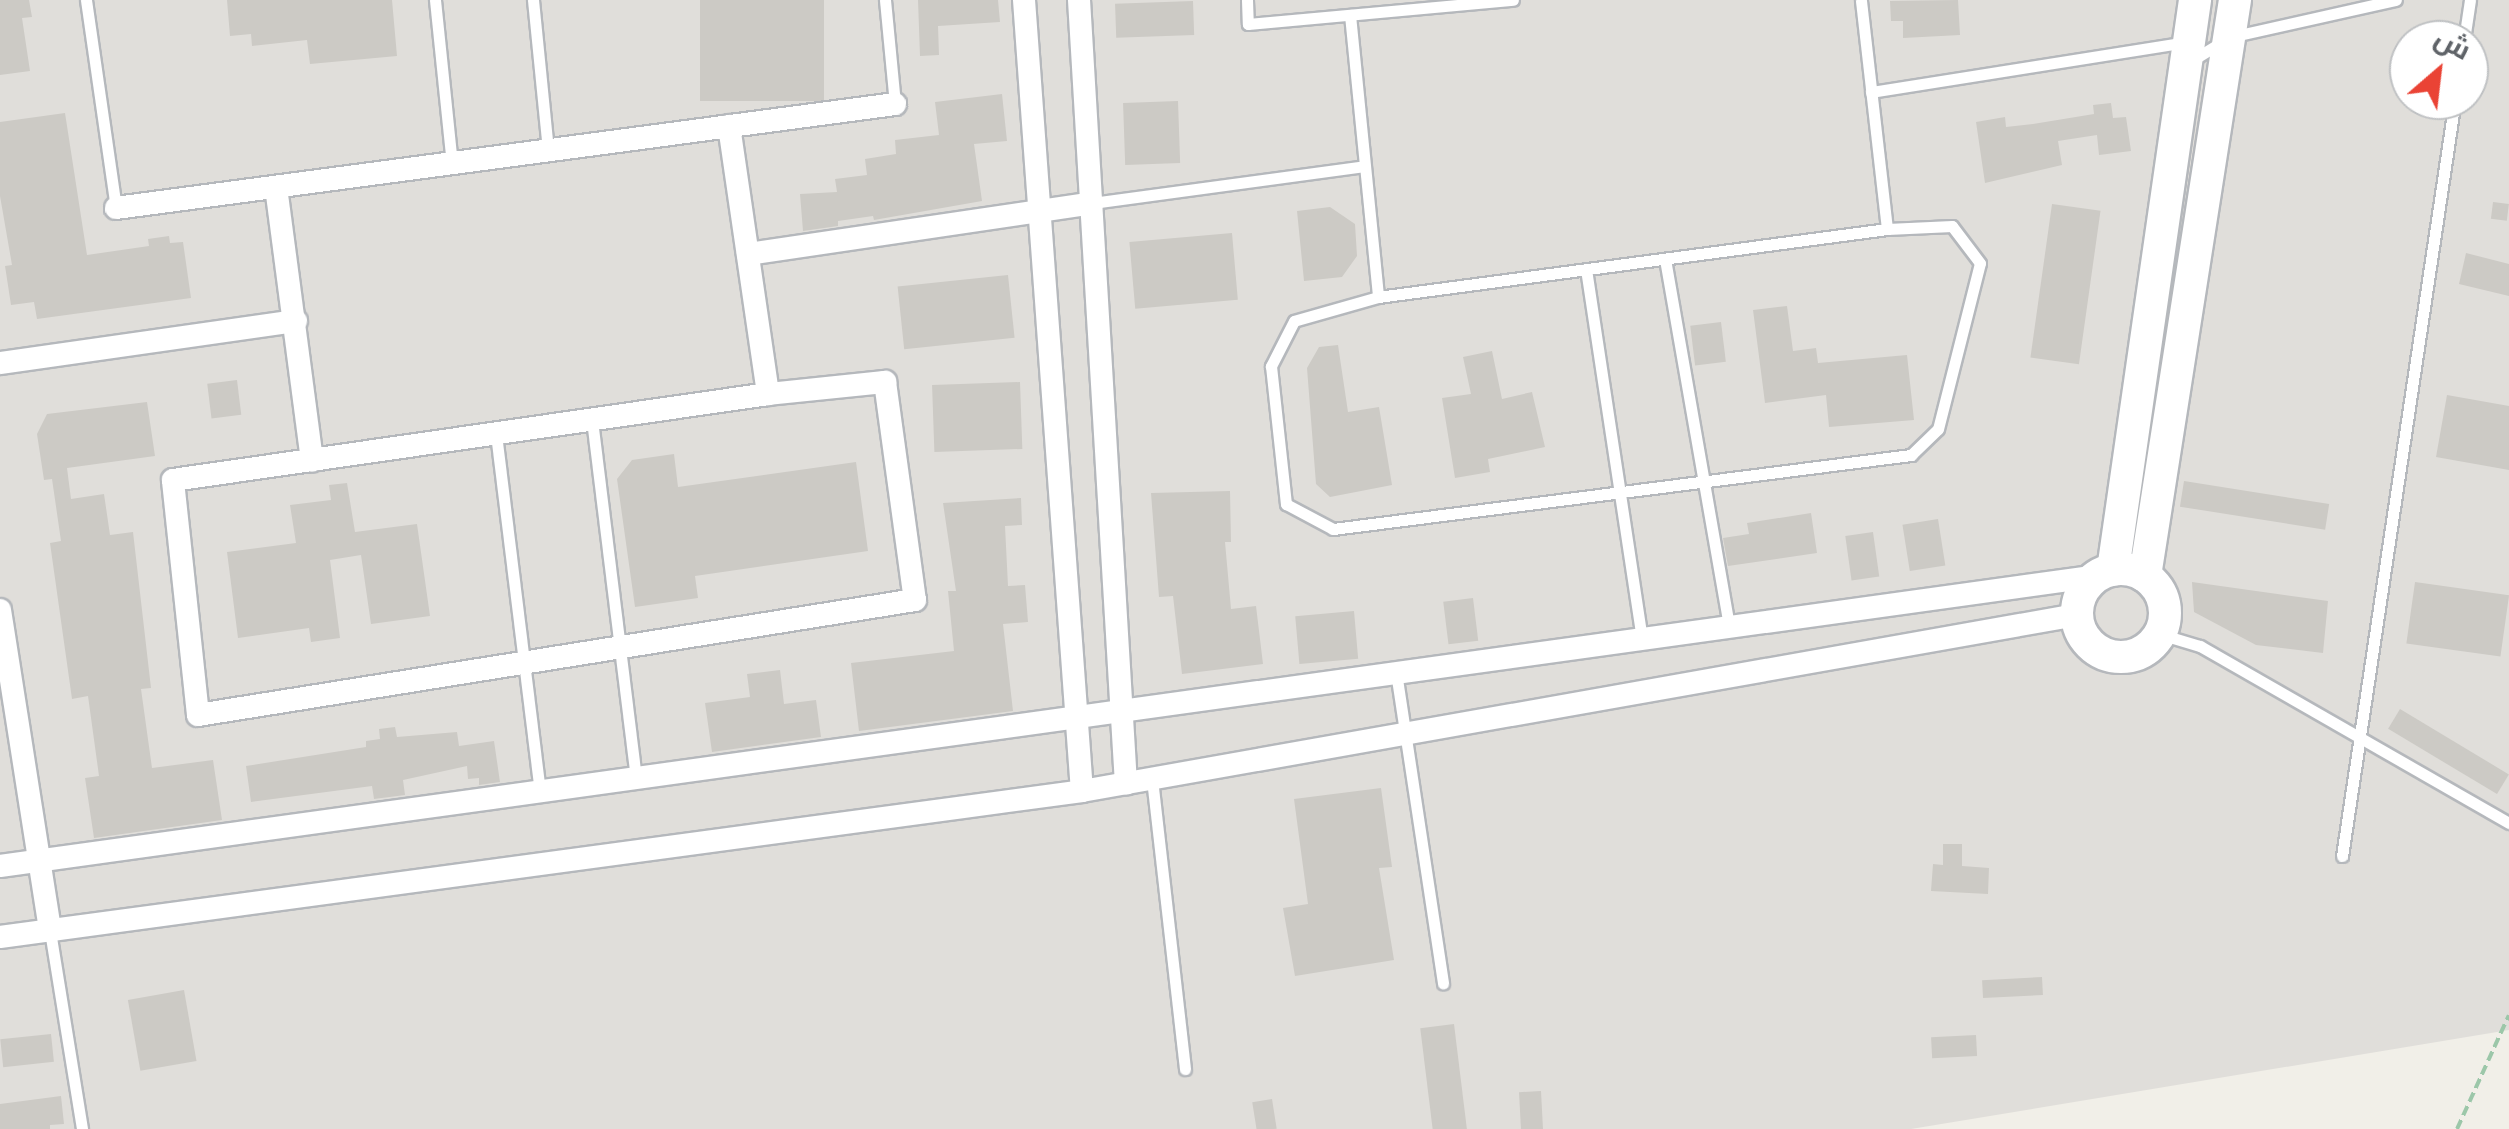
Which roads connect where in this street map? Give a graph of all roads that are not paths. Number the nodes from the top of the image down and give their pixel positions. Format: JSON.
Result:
{"nodes":[{"id":1,"x":86,"y":0,"type":"edge"},
{"id":2,"x":435,"y":0,"type":"edge"},
{"id":3,"x":533,"y":0,"type":"edge"},
{"id":4,"x":885,"y":0,"type":"edge"},
{"id":5,"x":1024,"y":0,"type":"edge"},
{"id":6,"x":1080,"y":0,"type":"edge"},
{"id":7,"x":1247,"y":0,"type":"edge"},
{"id":8,"x":1512,"y":0,"type":"edge"},
{"id":9,"x":1860,"y":0,"type":"edge"},
{"id":10,"x":2235,"y":0,"type":"edge"},
{"id":11,"x":2396,"y":0,"type":"edge"},
{"id":12,"x":1350,"y":15,"type":"junction"},
{"id":13,"x":2191,"y":32,"type":"edge"},
{"id":14,"x":2230,"y":37,"type":"junction"},
{"id":15,"x":1871,"y":92,"type":"junction"},
{"id":16,"x":894,"y":104,"type":"joint"},
{"id":17,"x":2452,"y":120,"type":"edge"},
{"id":18,"x":729,"y":126,"type":"junction"},
{"id":19,"x":548,"y":151,"type":"junction"},
{"id":20,"x":452,"y":164,"type":"junction"},
{"id":21,"x":1365,"y":166,"type":"junction"},
{"id":22,"x":276,"y":187,"type":"junction"},
{"id":23,"x":1092,"y":203,"type":"junction"},
{"id":24,"x":116,"y":208,"type":"joint"},
{"id":25,"x":1039,"y":210,"type":"junction"},
{"id":26,"x":1887,"y":229,"type":"junction"},
{"id":27,"x":748,"y":254,"type":"junction"},
{"id":28,"x":1665,"y":258,"type":"junction"},
{"id":29,"x":1586,"y":269,"type":"junction"},
{"id":30,"x":1378,"y":297,"type":"junction"},
{"id":31,"x":296,"y":321,"type":"junction"},
{"id":32,"x":0,"y":363,"type":"edge"},
{"id":33,"x":768,"y":394,"type":"junction"},
{"id":34,"x":592,"y":420,"type":"junction"},
{"id":35,"x":496,"y":434,"type":"junction"},
{"id":36,"x":312,"y":462,"type":"junction"},
{"id":37,"x":1704,"y":482,"type":"junction"},
{"id":38,"x":1620,"y":492,"type":"junction"},
{"id":39,"x":2118,"y":574,"type":"junction"},
{"id":40,"x":0,"y":610,"type":"edge"},
{"id":41,"x":2076,"y":616,"type":"junction"},
{"id":42,"x":1729,"y":626,"type":"junction"},
{"id":43,"x":2160,"y":634,"type":"junction"},
{"id":44,"x":1642,"y":639,"type":"junction"},
{"id":45,"x":620,"y":648,"type":"junction"},
{"id":46,"x":524,"y":663,"type":"junction"},
{"id":47,"x":1396,"y":672,"type":"junction"},
{"id":48,"x":1122,"y":710,"type":"junction"},
{"id":49,"x":1074,"y":717,"type":"junction"},
{"id":50,"x":1406,"y":734,"type":"junction"},
{"id":51,"x":2360,"y":737,"type":"junction"},
{"id":52,"x":636,"y":777,"type":"junction"},
{"id":53,"x":1152,"y":778,"type":"junction"},
{"id":54,"x":1126,"y":784,"type":"junction"},
{"id":55,"x":540,"y":790,"type":"junction"},
{"id":56,"x":1082,"y":791,"type":"junction"},
{"id":57,"x":2509,"y":823,"type":"edge"},
{"id":58,"x":2342,"y":856,"type":"dead end"},
{"id":59,"x":39,"y":860,"type":"junction"},
{"id":60,"x":0,"y":866,"type":"edge"},
{"id":61,"x":50,"y":931,"type":"junction"},
{"id":62,"x":0,"y":937,"type":"edge"},
{"id":63,"x":1443,"y":983,"type":"dead end"},
{"id":64,"x":1184,"y":1069,"type":"dead end"},
{"id":65,"x":82,"y":1129,"type":"edge"}],
"edges":[{"from":1,"to":24,"type":"lane"},
{"from":2,"to":20,"type":"lane"},
{"from":3,"to":19,"type":"lane"},
{"from":4,"to":16,"type":"lane"},
{"from":5,"to":25,"type":"street"},
{"from":6,"to":23,"type":"street"},
{"from":7,"to":12,"type":"lane"},
{"from":8,"to":12,"type":"lane"},
{"from":9,"to":15,"type":"lane"},
{"from":10,"to":14,"type":"street"},
{"from":11,"to":14,"type":"lane"},
{"from":12,"to":21,"type":"lane"},
{"from":13,"to":14,"type":"lane"},
{"from":13,"to":14,"type":"lane"},
{"from":13,"to":15,"type":"lane"},
{"from":13,"to":39,"type":"street"},
{"from":14,"to":39,"type":"street"},
{"from":15,"to":26,"type":"lane"},
{"from":16,"to":18,"type":"street"},
{"from":17,"to":51,"type":"lane"},
{"from":18,"to":19,"type":"street"},
{"from":18,"to":27,"type":"street"},
{"from":19,"to":20,"type":"street"},
{"from":20,"to":22,"type":"street"},
{"from":21,"to":23,"type":"lane"},
{"from":21,"to":30,"type":"lane"},
{"from":22,"to":24,"type":"street"},
{"from":22,"to":31,"type":"street"},
{"from":23,"to":25,"type":"street"},
{"from":23,"to":48,"type":"street"},
{"from":25,"to":27,"type":"street"},
{"from":25,"to":49,"type":"street"},
{"from":26,"to":28,"type":"lane"},
{"from":26,"to":37,"type":"lane"},
{"from":27,"to":33,"type":"street"},
{"from":28,"to":29,"type":"lane"},
{"from":28,"to":37,"type":"lane"},
{"from":29,"to":30,"type":"lane"},
{"from":29,"to":38,"type":"lane"},
{"from":30,"to":38,"type":"lane"},
{"from":31,"to":32,"type":"street"},
{"from":31,"to":36,"type":"street"},
{"from":33,"to":34,"type":"street"},
{"from":33,"to":45,"type":"street"},
{"from":34,"to":35,"type":"street"},
{"from":34,"to":45,"type":"lane"},
{"from":35,"to":36,"type":"street"},
{"from":35,"to":46,"type":"lane"},
{"from":36,"to":46,"type":"street"},
{"from":37,"to":38,"type":"lane"},
{"from":37,"to":42,"type":"lane"},
{"from":38,"to":44,"type":"lane"},
{"from":39,"to":41,"type":"street"},
{"from":39,"to":42,"type":"street"},
{"from":39,"to":43,"type":"street"},
{"from":40,"to":59,"type":"street"},
{"from":41,"to":43,"type":"street"},
{"from":41,"to":50,"type":"street"},
{"from":42,"to":44,"type":"street"},
{"from":43,"to":51,"type":"lane"},
{"from":44,"to":47,"type":"street"},
{"from":45,"to":46,"type":"street"},
{"from":45,"to":52,"type":"lane"},
{"from":46,"to":55,"type":"lane"},
{"from":47,"to":48,"type":"street"},
{"from":47,"to":50,"type":"lane"},
{"from":48,"to":49,"type":"street"},
{"from":48,"to":54,"type":"street"},
{"from":49,"to":52,"type":"street"},
{"from":49,"to":56,"type":"street"},
{"from":50,"to":53,"type":"street"},
{"from":50,"to":63,"type":"lane"},
{"from":51,"to":57,"type":"lane"},
{"from":51,"to":58,"type":"lane"},
{"from":52,"to":55,"type":"street"},
{"from":53,"to":54,"type":"street"},
{"from":53,"to":64,"type":"lane"},
{"from":54,"to":56,"type":"street"},
{"from":55,"to":59,"type":"street"},
{"from":56,"to":61,"type":"street"},
{"from":59,"to":60,"type":"street"},
{"from":59,"to":61,"type":"street"},
{"from":61,"to":62,"type":"street"},
{"from":61,"to":65,"type":"lane"}]}
